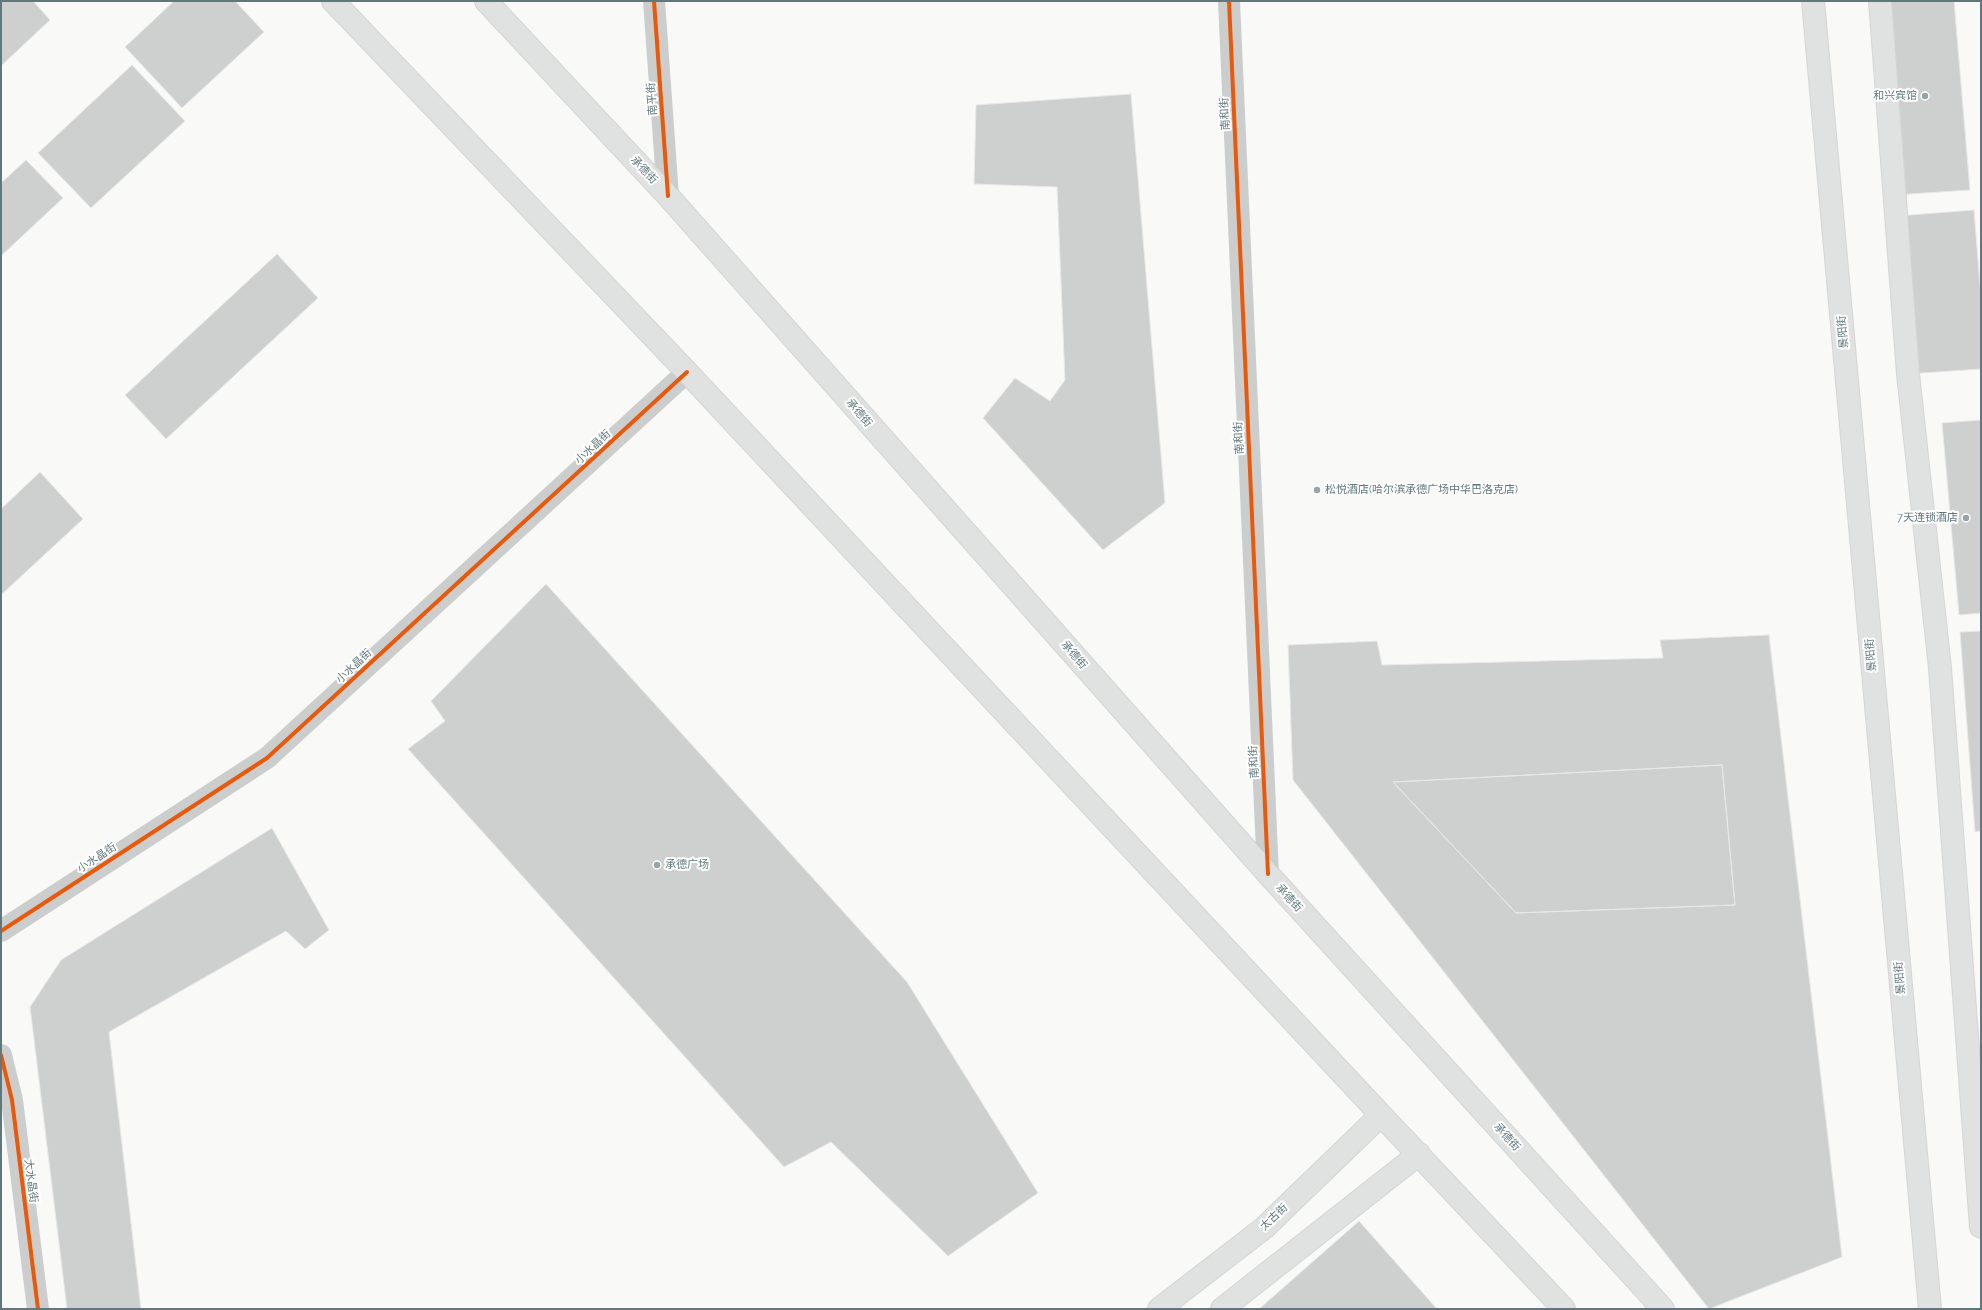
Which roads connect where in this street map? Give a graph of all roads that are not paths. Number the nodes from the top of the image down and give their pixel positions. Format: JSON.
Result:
{"nodes":[{"id":1,"x":333,"y":1,"type":"edge"},
{"id":2,"x":486,"y":1,"type":"edge"},
{"id":3,"x":654,"y":1,"type":"edge"},
{"id":4,"x":1229,"y":1,"type":"edge"},
{"id":5,"x":1813,"y":1,"type":"edge"},
{"id":6,"x":1880,"y":1,"type":"edge"},
{"id":7,"x":668,"y":196,"type":"junction"},
{"id":8,"x":687,"y":372,"type":"junction"},
{"id":9,"x":1268,"y":874,"type":"junction"},
{"id":10,"x":1,"y":931,"type":"edge"},
{"id":11,"x":1,"y":1056,"type":"edge"},
{"id":12,"x":6,"y":1099,"type":"edge"},
{"id":13,"x":1380,"y":1115,"type":"junction"},
{"id":14,"x":1419,"y":1154,"type":"junction"},
{"id":15,"x":1981,"y":1227,"type":"edge"},
{"id":16,"x":38,"y":1309,"type":"edge"},
{"id":17,"x":1159,"y":1309,"type":"edge"},
{"id":18,"x":1222,"y":1309,"type":"edge"},
{"id":19,"x":1564,"y":1309,"type":"edge"},
{"id":20,"x":1663,"y":1309,"type":"edge"},
{"id":21,"x":1930,"y":1309,"type":"edge"}],
"edges":[{"from":1,"to":8,"type":"main road"},
{"from":2,"to":7,"type":"main road","name":"承德街"},
{"from":3,"to":7,"type":"street","name":"南平街"},
{"from":4,"to":9,"type":"street","name":"南和街"},
{"from":5,"to":21,"type":"main road","name":"景阳街"},
{"from":6,"to":15,"type":"main road"},
{"from":7,"to":9,"type":"main road","name":"承德街"},
{"from":8,"to":10,"type":"street","name":"小水晶街"},
{"from":8,"to":13,"type":"main road"},
{"from":9,"to":20,"type":"main road","name":"承德街"},
{"from":11,"to":12,"type":"street","name":"大水晶街"},
{"from":12,"to":16,"type":"street","name":"大水晶街"},
{"from":13,"to":14,"type":"main road"},
{"from":13,"to":17,"type":"main road","name":"太古街"},
{"from":14,"to":18,"type":"main road"},
{"from":14,"to":19,"type":"main road"}]}
